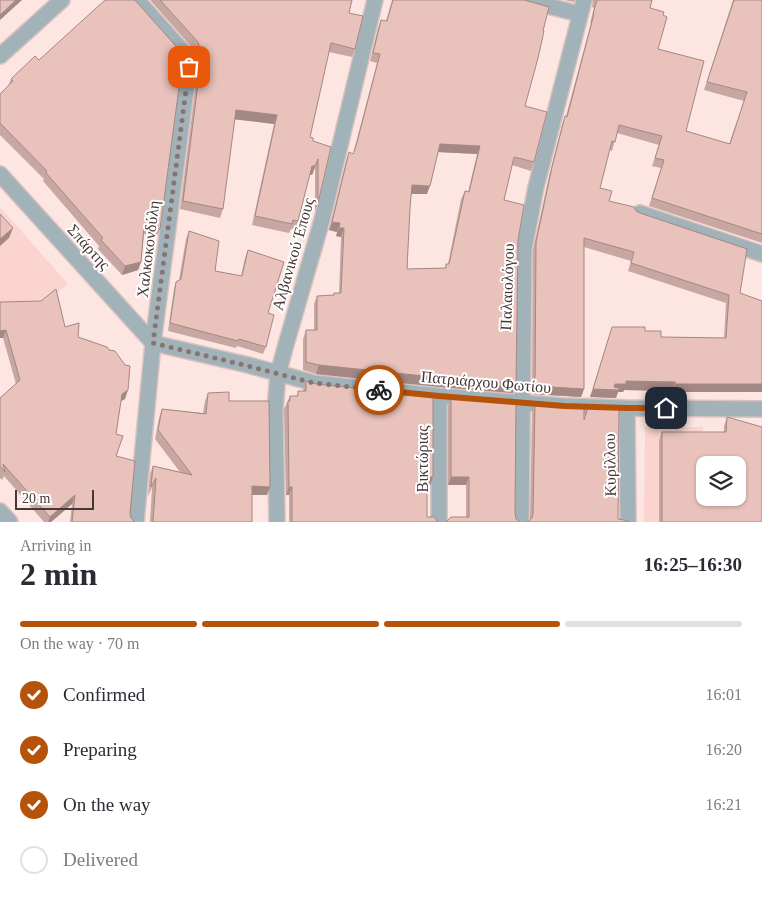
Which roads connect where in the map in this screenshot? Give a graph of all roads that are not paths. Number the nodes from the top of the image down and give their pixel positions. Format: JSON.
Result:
{"nodes":[{"id":1,"x":62,"y":0,"type":"edge"},
{"id":2,"x":137,"y":0,"type":"edge"},
{"id":3,"x":375,"y":0,"type":"edge"},
{"id":4,"x":524,"y":0,"type":"edge"},
{"id":5,"x":582,"y":7,"type":"edge"},
{"id":6,"x":0,"y":56,"type":"edge"},
{"id":7,"x":0,"y":174,"type":"edge"},
{"id":8,"x":640,"y":213,"type":"edge"},
{"id":9,"x":762,"y":254,"type":"edge"},
{"id":10,"x":153,"y":343,"type":"junction"},
{"id":11,"x":278,"y":374,"type":"junction"},
{"id":12,"x":439,"y":396,"type":"junction"},
{"id":13,"x":522,"y":402,"type":"junction"},
{"id":14,"x":627,"y":408,"type":"junction"},
{"id":15,"x":762,"y":409,"type":"edge"},
{"id":16,"x":0,"y":511,"type":"edge"},
{"id":17,"x":10,"y":522,"type":"edge"},
{"id":18,"x":136,"y":522,"type":"edge"},
{"id":19,"x":277,"y":522,"type":"edge"},
{"id":20,"x":439,"y":522,"type":"edge"},
{"id":21,"x":521,"y":522,"type":"edge"},
{"id":22,"x":628,"y":522,"type":"edge"}],
"edges":[{"from":1,"to":6,"type":"street"},
{"from":2,"to":10,"type":"street","name":"Χαλκοκονδύλη"},
{"from":3,"to":11,"type":"street","name":"Αλβανικού Έπους"},
{"from":4,"to":5,"type":"street"},
{"from":5,"to":13,"type":"street","name":"Παλαιολόγου"},
{"from":7,"to":10,"type":"street","name":"Σπάρτης"},
{"from":8,"to":9,"type":"street"},
{"from":10,"to":11,"type":"street","name":"Πατριάρχου Φωτίου"},
{"from":10,"to":18,"type":"street","name":"Χαλκοκονδύλη"},
{"from":11,"to":12,"type":"street","name":"Πατριάρχου Φωτίου"},
{"from":11,"to":19,"type":"street","name":"Αλβανικού Έπους"},
{"from":12,"to":13,"type":"street","name":"Πατριάρχου Φωτίου"},
{"from":12,"to":20,"type":"street","name":"Βικτώριας"},
{"from":13,"to":14,"type":"street","name":"Πατριάρχου Φωτίου"},
{"from":13,"to":21,"type":"street","name":"Παλαιολόγου"},
{"from":14,"to":15,"type":"street","name":"Πατριάρχου Φωτίου"},
{"from":14,"to":22,"type":"street","name":"Κυρίλλου"},
{"from":16,"to":17,"type":"street"}]}
